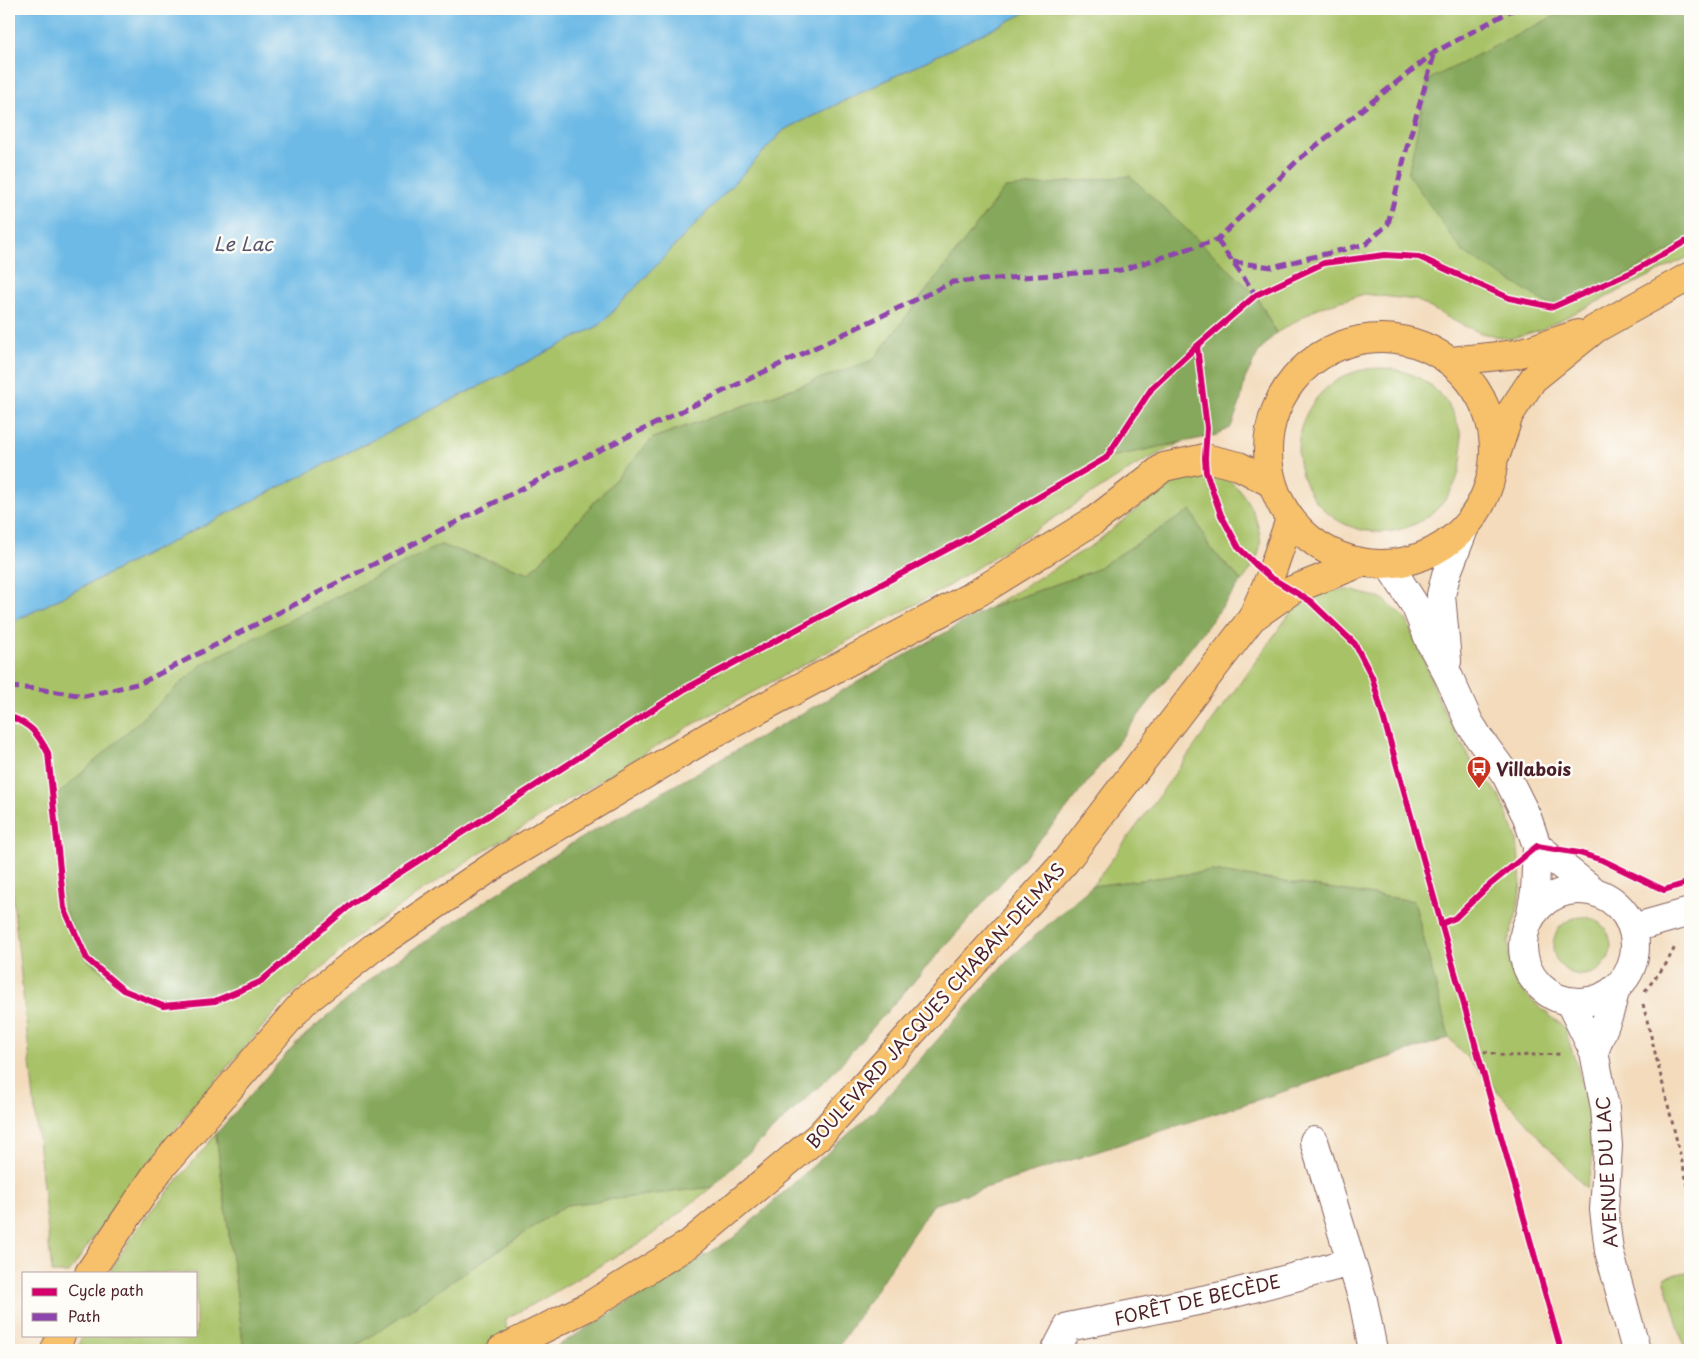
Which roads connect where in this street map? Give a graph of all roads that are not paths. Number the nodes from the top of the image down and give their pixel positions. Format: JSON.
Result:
{"nodes":[{"id":1,"x":1690,"y":276,"type":"edge"},
{"id":2,"x":1595,"y":329,"type":"junction"},
{"id":3,"x":1451,"y":361,"type":"junction"},
{"id":4,"x":1494,"y":463,"type":"junction"},
{"id":5,"x":1272,"y":483,"type":"junction"},
{"id":6,"x":1290,"y":519,"type":"junction"},
{"id":7,"x":1464,"y":529,"type":"junction"},
{"id":8,"x":1361,"y":563,"type":"junction"},
{"id":9,"x":1389,"y":565,"type":"junction"},
{"id":10,"x":1252,"y":618,"type":"junction"},
{"id":11,"x":1448,"y":675,"type":"junction"},
{"id":12,"x":1537,"y":846,"type":"junction"},
{"id":13,"x":1594,"y":891,"type":"junction"},
{"id":14,"x":1690,"y":912,"type":"edge"},
{"id":15,"x":1530,"y":918,"type":"junction"},
{"id":16,"x":1633,"y":928,"type":"junction"},
{"id":17,"x":1629,"y":992,"type":"junction"},
{"id":18,"x":1569,"y":1001,"type":"junction"},
{"id":19,"x":1594,"y":1052,"type":"junction"},
{"id":20,"x":1314,"y":1141,"type":"dead end"},
{"id":21,"x":1351,"y":1262,"type":"junction"},
{"id":22,"x":90,"y":1272,"type":"edge"},
{"id":23,"x":61,"y":1336,"type":"edge"},
{"id":24,"x":506,"y":1348,"type":"edge"},
{"id":25,"x":55,"y":1350,"type":"edge"},
{"id":26,"x":1056,"y":1350,"type":"edge"},
{"id":27,"x":1373,"y":1350,"type":"edge"},
{"id":28,"x":1636,"y":1350,"type":"edge"}],
"edges":[{"from":1,"to":2,"type":"main road"},
{"from":2,"to":3,"type":"main road"},
{"from":2,"to":4,"type":"main road"},
{"from":3,"to":4,"type":"main road"},
{"from":3,"to":5,"type":"main road"},
{"from":4,"to":7,"type":"main road"},
{"from":5,"to":6,"type":"main road"},
{"from":5,"to":22,"type":"main road"},
{"from":6,"to":8,"type":"main road"},
{"from":6,"to":10,"type":"main road","name":"BOULEVARD JACQUES CHABAN-DELMAS"},
{"from":7,"to":9,"type":"main road"},
{"from":7,"to":11,"type":"street"},
{"from":8,"to":9,"type":"main road"},
{"from":8,"to":10,"type":"main road","name":"BOULEVARD JACQUES CHABAN-DELMAS"},
{"from":9,"to":11,"type":"street"},
{"from":10,"to":24,"type":"main road","name":"BOULEVARD JACQUES CHABAN-DELMAS"},
{"from":11,"to":12,"type":"street"},
{"from":12,"to":13,"type":"street"},
{"from":12,"to":15,"type":"street"},
{"from":13,"to":15,"type":"street"},
{"from":13,"to":16,"type":"street"},
{"from":14,"to":16,"type":"street"},
{"from":15,"to":18,"type":"street"},
{"from":16,"to":17,"type":"street"},
{"from":17,"to":18,"type":"street"},
{"from":17,"to":19,"type":"street"},
{"from":18,"to":19,"type":"street","name":"AVENUE DU LAC"},
{"from":19,"to":28,"type":"street","name":"AVENUE DU LAC"},
{"from":20,"to":21,"type":"street"},
{"from":21,"to":26,"type":"street","name":"FORÊT DE BECÈDE"},
{"from":21,"to":27,"type":"street"},
{"from":23,"to":25,"type":"main road"}]}
